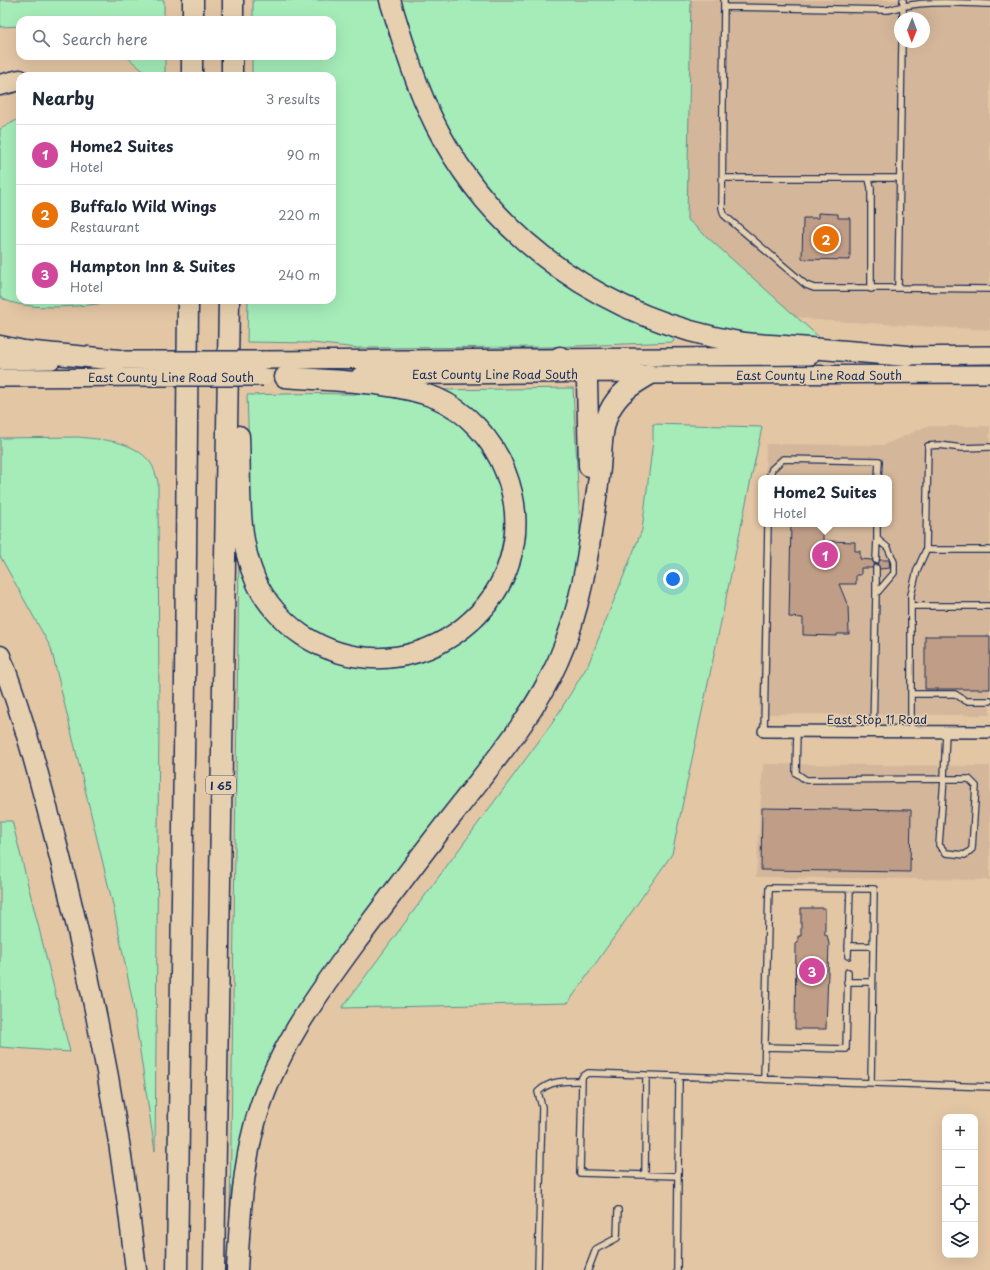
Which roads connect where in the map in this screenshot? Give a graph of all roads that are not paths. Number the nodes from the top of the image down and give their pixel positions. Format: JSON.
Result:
{"nodes":[{"id":1,"x":193,"y":0,"type":"edge"},
{"id":2,"x":233,"y":0,"type":"edge"},
{"id":3,"x":390,"y":0,"type":"edge"},
{"id":4,"x":724,"y":0,"type":"edge"},
{"id":5,"x":903,"y":2,"type":"edge"},
{"id":6,"x":990,"y":4,"type":"edge"},
{"id":7,"x":724,"y":7,"type":"junction"},
{"id":8,"x":193,"y":16,"type":"edge"},
{"id":9,"x":233,"y":16,"type":"edge"},
{"id":10,"x":902,"y":48,"type":"edge"},
{"id":11,"x":192,"y":60,"type":"edge"},
{"id":12,"x":232,"y":60,"type":"edge"},
{"id":13,"x":192,"y":72,"type":"edge"},
{"id":14,"x":232,"y":72,"type":"edge"},
{"id":15,"x":16,"y":81,"type":"edge"},
{"id":16,"x":0,"y":85,"type":"edge"},
{"id":17,"x":723,"y":178,"type":"junction"},
{"id":18,"x":869,"y":178,"type":"junction"},
{"id":19,"x":900,"y":178,"type":"junction"},
{"id":20,"x":898,"y":288,"type":"junction"},
{"id":21,"x":990,"y":288,"type":"edge"},
{"id":22,"x":871,"y":289,"type":"junction"},
{"id":23,"x":177,"y":304,"type":"edge"},
{"id":24,"x":188,"y":304,"type":"edge"},
{"id":25,"x":229,"y":304,"type":"edge"},
{"id":26,"x":234,"y":304,"type":"edge"},
{"id":27,"x":0,"y":346,"type":"edge"},
{"id":28,"x":990,"y":355,"type":"edge"},
{"id":29,"x":908,"y":356,"type":"junction"},
{"id":30,"x":560,"y":358,"type":"junction"},
{"id":31,"x":119,"y":360,"type":"junction"},
{"id":32,"x":0,"y":362,"type":"edge"},
{"id":33,"x":264,"y":368,"type":"junction"},
{"id":34,"x":155,"y":369,"type":"junction"},
{"id":35,"x":583,"y":373,"type":"junction"},
{"id":36,"x":990,"y":374,"type":"edge"},
{"id":37,"x":650,"y":375,"type":"junction"},
{"id":38,"x":285,"y":376,"type":"junction"},
{"id":39,"x":0,"y":378,"type":"edge"},
{"id":40,"x":186,"y":443,"type":"junction"},
{"id":41,"x":990,"y":447,"type":"edge"},
{"id":42,"x":770,"y":475,"type":"edge"},
{"id":43,"x":878,"y":475,"type":"edge"},
{"id":44,"x":592,"y":526,"type":"junction"},
{"id":45,"x":768,"y":527,"type":"edge"},
{"id":46,"x":877,"y":527,"type":"edge"},
{"id":47,"x":877,"y":539,"type":"junction"},
{"id":48,"x":926,"y":550,"type":"junction"},
{"id":49,"x":990,"y":550,"type":"edge"},
{"id":50,"x":876,"y":560,"type":"dead end"},
{"id":51,"x":876,"y":568,"type":"dead end"},
{"id":52,"x":876,"y":594,"type":"junction"},
{"id":53,"x":911,"y":606,"type":"junction"},
{"id":54,"x":990,"y":606,"type":"edge"},
{"id":55,"x":0,"y":656,"type":"edge"},
{"id":56,"x":911,"y":694,"type":"junction"},
{"id":57,"x":990,"y":701,"type":"edge"},
{"id":58,"x":764,"y":731,"type":"joint"},
{"id":59,"x":797,"y":732,"type":"junction"},
{"id":60,"x":873,"y":732,"type":"junction"},
{"id":61,"x":911,"y":732,"type":"junction"},
{"id":62,"x":946,"y":732,"type":"junction"},
{"id":63,"x":990,"y":732,"type":"edge"},
{"id":64,"x":944,"y":779,"type":"junction"},
{"id":65,"x":850,"y":889,"type":"junction"},
{"id":66,"x":848,"y":946,"type":"junction"},
{"id":67,"x":873,"y":946,"type":"junction"},
{"id":68,"x":848,"y":956,"type":"dead end"},
{"id":69,"x":848,"y":972,"type":"dead end"},
{"id":70,"x":847,"y":982,"type":"junction"},
{"id":71,"x":872,"y":982,"type":"junction"},
{"id":72,"x":765,"y":1047,"type":"junction"},
{"id":73,"x":646,"y":1075,"type":"junction"},
{"id":74,"x":679,"y":1076,"type":"junction"},
{"id":75,"x":764,"y":1079,"type":"junction"},
{"id":76,"x":582,"y":1082,"type":"junction"},
{"id":77,"x":871,"y":1083,"type":"junction"},
{"id":78,"x":990,"y":1087,"type":"edge"},
{"id":79,"x":645,"y":1175,"type":"junction"},
{"id":80,"x":678,"y":1176,"type":"junction"},
{"id":81,"x":618,"y":1210,"type":"dead end"},
{"id":82,"x":136,"y":1270,"type":"edge"},
{"id":83,"x":177,"y":1270,"type":"edge"},
{"id":84,"x":214,"y":1270,"type":"edge"},
{"id":85,"x":237,"y":1270,"type":"edge"},
{"id":86,"x":538,"y":1270,"type":"edge"},
{"id":87,"x":588,"y":1270,"type":"edge"},
{"id":88,"x":677,"y":1270,"type":"edge"}],
"edges":[{"from":1,"to":8,"type":"highway"},
{"from":2,"to":9,"type":"highway"},
{"from":3,"to":29,"type":"highway"},
{"from":4,"to":7,"type":"lane"},
{"from":5,"to":6,"type":"lane"},
{"from":5,"to":7,"type":"lane"},
{"from":7,"to":17,"type":"lane"},
{"from":10,"to":19,"type":"lane"},
{"from":11,"to":13,"type":"highway"},
{"from":12,"to":14,"type":"highway"},
{"from":15,"to":16,"type":"highway"},
{"from":17,"to":18,"type":"lane"},
{"from":17,"to":22,"type":"lane"},
{"from":18,"to":19,"type":"lane"},
{"from":18,"to":22,"type":"lane"},
{"from":19,"to":20,"type":"lane"},
{"from":20,"to":21,"type":"lane"},
{"from":20,"to":22,"type":"lane"},
{"from":23,"to":40,"type":"highway"},
{"from":24,"to":40,"type":"highway"},
{"from":25,"to":84,"type":"highway","number":"I 65"},
{"from":26,"to":38,"type":"highway"},
{"from":27,"to":31,"type":"highway"},
{"from":28,"to":29,"type":"main road","name":"East County Line Road South"},
{"from":29,"to":30,"type":"main road","name":"East County Line Road South"},
{"from":30,"to":33,"type":"main road","name":"East County Line Road South"},
{"from":30,"to":35,"type":"highway"},
{"from":31,"to":32,"type":"main road","name":"East County Line Road South"},
{"from":31,"to":34,"type":"main road","name":"East County Line Road South"},
{"from":33,"to":34,"type":"main road","name":"East County Line Road South","bridge":true},
{"from":33,"to":38,"type":"main road","name":"East County Line Road South"},
{"from":34,"to":39,"type":"main road","name":"East County Line Road South"},
{"from":35,"to":37,"type":"main road","name":"East County Line Road South"},
{"from":35,"to":38,"type":"main road","name":"East County Line Road South"},
{"from":35,"to":44,"type":"highway"},
{"from":36,"to":37,"type":"main road","name":"East County Line Road South"},
{"from":37,"to":44,"type":"highway"},
{"from":40,"to":83,"type":"highway"},
{"from":41,"to":48,"type":"lane"},
{"from":42,"to":43,"type":"lane"},
{"from":44,"to":85,"type":"highway"},
{"from":45,"to":58,"type":"lane"},
{"from":46,"to":47,"type":"lane"},
{"from":47,"to":50,"type":"lane"},
{"from":47,"to":52,"type":"lane"},
{"from":48,"to":49,"type":"lane"},
{"from":48,"to":53,"type":"lane"},
{"from":51,"to":52,"type":"lane"},
{"from":52,"to":60,"type":"lane"},
{"from":53,"to":54,"type":"lane"},
{"from":53,"to":56,"type":"lane"},
{"from":55,"to":82,"type":"highway"},
{"from":56,"to":57,"type":"lane"},
{"from":56,"to":61,"type":"lane"},
{"from":58,"to":59,"type":"street","name":"East Stop 11 Road"},
{"from":59,"to":60,"type":"street","name":"East Stop 11 Road"},
{"from":59,"to":64,"type":"lane"},
{"from":60,"to":61,"type":"street","name":"East Stop 11 Road"},
{"from":61,"to":62,"type":"street","name":"East Stop 11 Road"},
{"from":62,"to":63,"type":"street","name":"East Stop 11 Road"},
{"from":62,"to":64,"type":"lane"},
{"from":64,"to":64,"type":"lane"},
{"from":65,"to":66,"type":"lane"},
{"from":65,"to":67,"type":"lane"},
{"from":65,"to":72,"type":"lane"},
{"from":66,"to":67,"type":"lane"},
{"from":66,"to":68,"type":"lane"},
{"from":67,"to":71,"type":"lane"},
{"from":69,"to":70,"type":"lane"},
{"from":70,"to":71,"type":"lane"},
{"from":70,"to":72,"type":"lane"},
{"from":71,"to":77,"type":"lane"},
{"from":72,"to":75,"type":"lane"},
{"from":73,"to":74,"type":"lane"},
{"from":73,"to":76,"type":"lane"},
{"from":73,"to":79,"type":"lane"},
{"from":74,"to":75,"type":"lane"},
{"from":74,"to":80,"type":"lane"},
{"from":75,"to":77,"type":"lane"},
{"from":76,"to":79,"type":"lane"},
{"from":76,"to":86,"type":"lane"},
{"from":77,"to":78,"type":"lane"},
{"from":79,"to":80,"type":"lane"},
{"from":80,"to":88,"type":"lane"},
{"from":81,"to":87,"type":"lane"}]}
